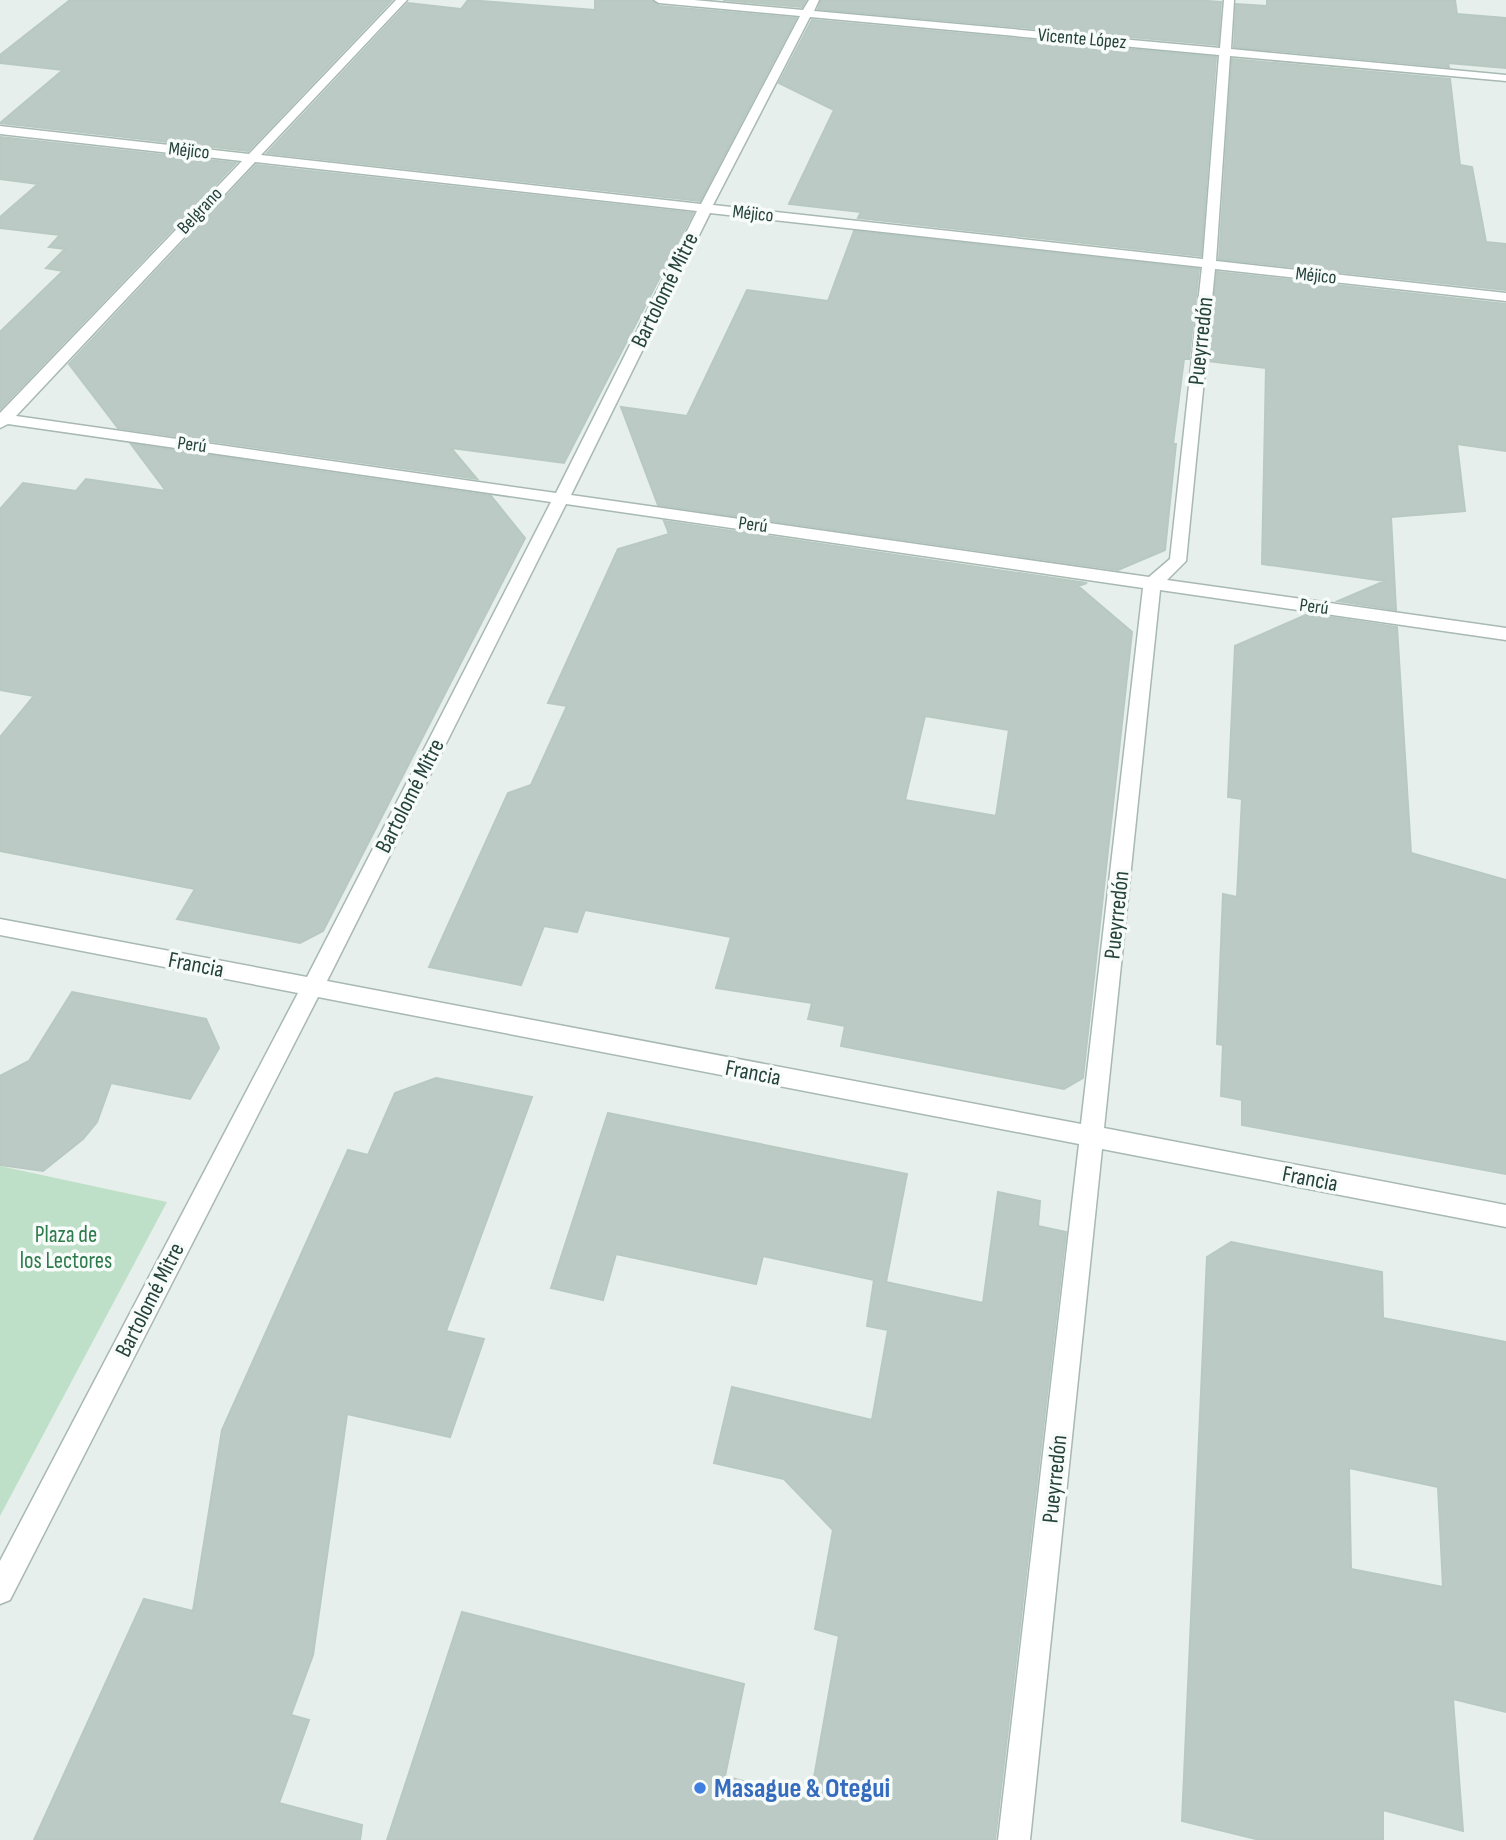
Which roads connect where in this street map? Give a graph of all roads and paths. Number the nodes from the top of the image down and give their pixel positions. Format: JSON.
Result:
{"nodes":[{"id":1,"x":402,"y":0,"type":"edge"},
{"id":2,"x":659,"y":0,"type":"edge"},
{"id":3,"x":1228,"y":0,"type":"edge"},
{"id":4,"x":810,"y":7,"type":"edge"},
{"id":5,"x":1225,"y":53,"type":"junction"},
{"id":6,"x":1506,"y":78,"type":"edge"},
{"id":7,"x":0,"y":130,"type":"edge"},
{"id":8,"x":249,"y":158,"type":"junction"},
{"id":9,"x":705,"y":209,"type":"junction"},
{"id":10,"x":1209,"y":265,"type":"junction"},
{"id":11,"x":1506,"y":297,"type":"edge"},
{"id":12,"x":1,"y":420,"type":"edge"},
{"id":13,"x":562,"y":497,"type":"junction"},
{"id":14,"x":1152,"y":584,"type":"junction"},
{"id":15,"x":1506,"y":634,"type":"edge"},
{"id":16,"x":0,"y":927,"type":"edge"},
{"id":17,"x":312,"y":988,"type":"junction"},
{"id":18,"x":1093,"y":1138,"type":"junction"},
{"id":19,"x":1506,"y":1216,"type":"edge"},
{"id":20,"x":0,"y":1590,"type":"edge"},
{"id":21,"x":1014,"y":1840,"type":"edge"}],
"edges":[{"from":1,"to":8,"type":"street","name":"Belgrano"},
{"from":2,"to":4,"type":"street","name":"Vicente López"},
{"from":3,"to":5,"type":"street","name":"Pueyrredón"},
{"from":4,"to":5,"type":"street","name":"Vicente López"},
{"from":4,"to":9,"type":"street","name":"Bartolomé Mitre"},
{"from":5,"to":6,"type":"street","name":"Vicente López"},
{"from":5,"to":10,"type":"street","name":"Pueyrredón"},
{"from":7,"to":8,"type":"street","name":"Méjico"},
{"from":8,"to":9,"type":"street","name":"Méjico"},
{"from":8,"to":12,"type":"street","name":"Belgrano"},
{"from":9,"to":10,"type":"street","name":"Méjico"},
{"from":9,"to":13,"type":"street","name":"Bartolomé Mitre"},
{"from":10,"to":11,"type":"street","name":"Méjico"},
{"from":10,"to":14,"type":"street","name":"Pueyrredón"},
{"from":12,"to":13,"type":"street","name":"Perú"},
{"from":13,"to":14,"type":"street","name":"Perú"},
{"from":13,"to":17,"type":"street","name":"Bartolomé Mitre"},
{"from":14,"to":15,"type":"street","name":"Perú"},
{"from":14,"to":18,"type":"street","name":"Pueyrredón"},
{"from":16,"to":17,"type":"street","name":"Francia"},
{"from":17,"to":18,"type":"street","name":"Francia"},
{"from":17,"to":20,"type":"street","name":"Bartolomé Mitre"},
{"from":18,"to":19,"type":"street","name":"Francia"},
{"from":18,"to":21,"type":"street","name":"Pueyrredón"}]}
